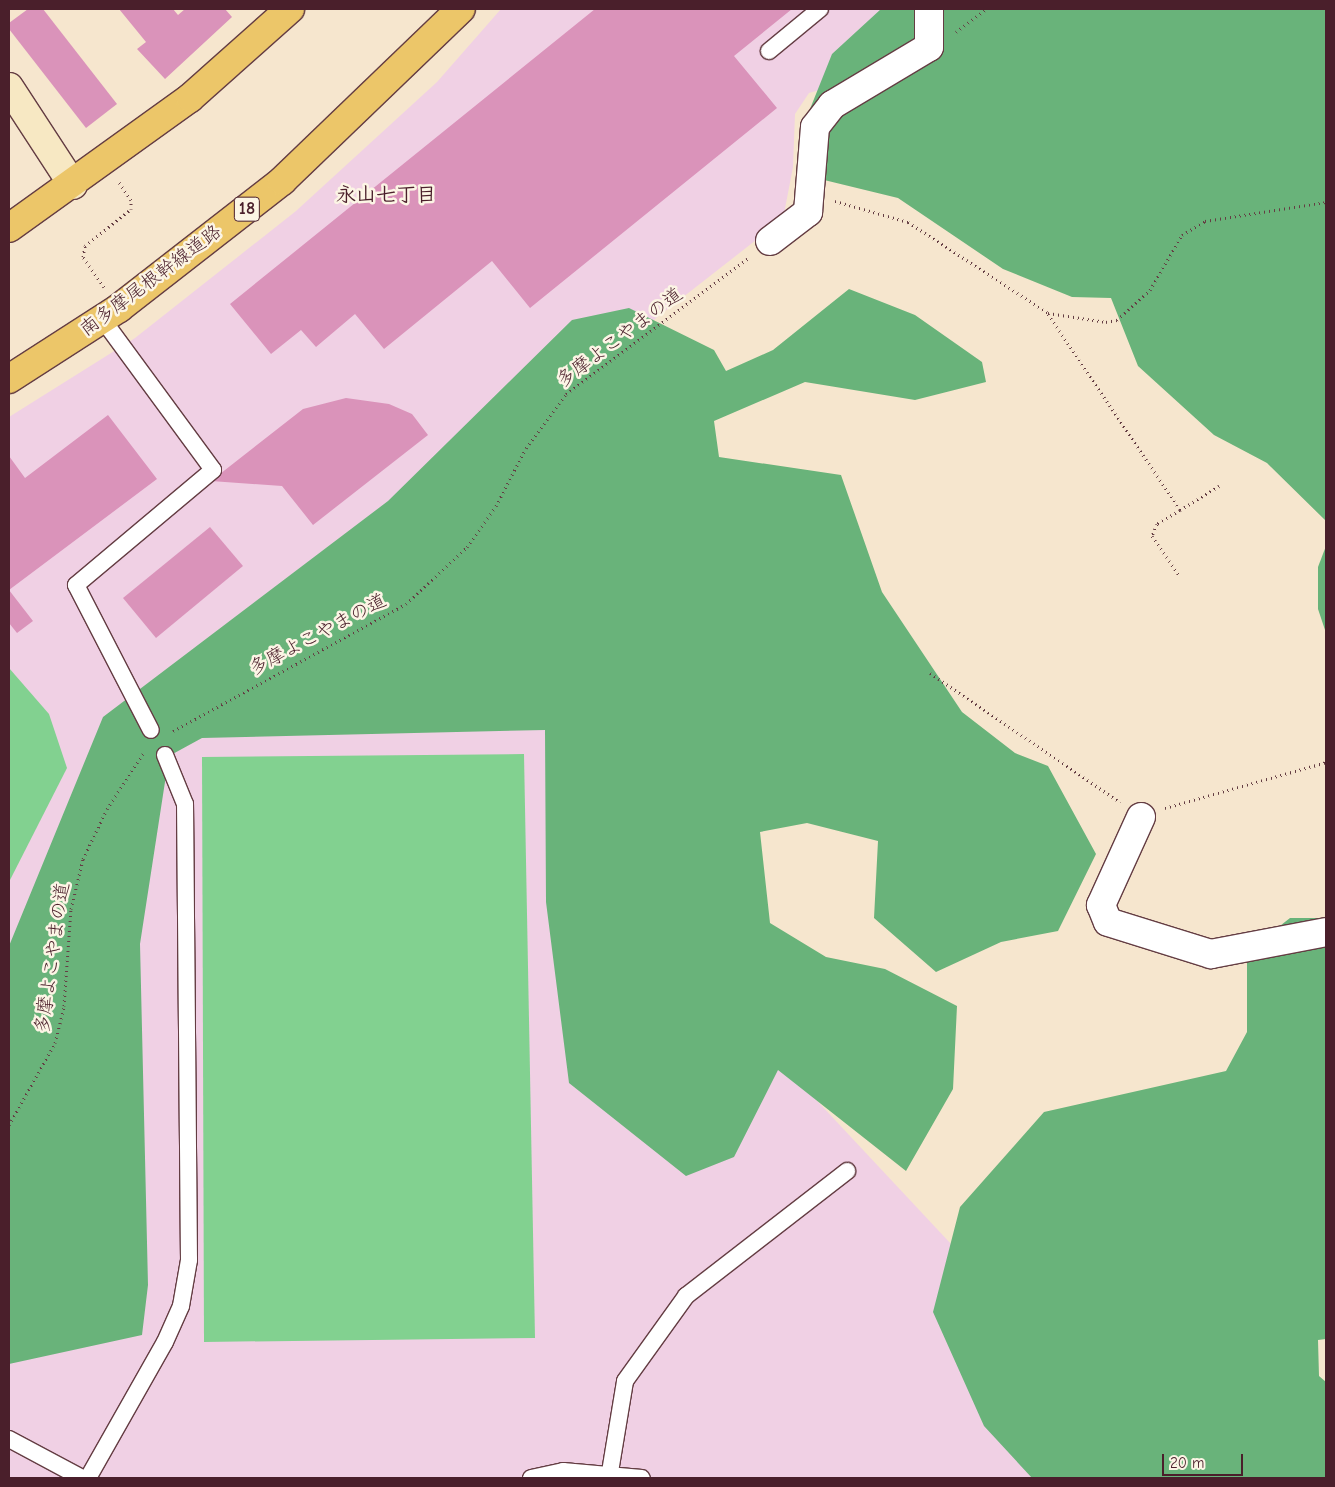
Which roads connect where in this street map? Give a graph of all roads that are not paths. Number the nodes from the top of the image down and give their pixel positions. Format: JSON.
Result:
{"nodes":[{"id":1,"x":290,"y":9,"type":"edge"},
{"id":2,"x":461,"y":9,"type":"edge"},
{"id":3,"x":820,"y":9,"type":"edge"},
{"id":4,"x":929,"y":9,"type":"edge"},
{"id":5,"x":769,"y":51,"type":"dead end"},
{"id":6,"x":9,"y":87,"type":"edge"},
{"id":7,"x":73,"y":186,"type":"junction"},
{"id":8,"x":9,"y":228,"type":"edge"},
{"id":9,"x":770,"y":241,"type":"road end"},
{"id":10,"x":103,"y":320,"type":"junction"},
{"id":11,"x":9,"y":379,"type":"edge"},
{"id":12,"x":158,"y":734,"type":"road end"},
{"id":13,"x":165,"y":755,"type":"dead end"},
{"id":14,"x":1141,"y":817,"type":"road end"},
{"id":15,"x":1326,"y":932,"type":"edge"},
{"id":16,"x":847,"y":1171,"type":"dead end"},
{"id":17,"x":9,"y":1439,"type":"edge"},
{"id":18,"x":610,"y":1472,"type":"junction"},
{"id":19,"x":82,"y":1478,"type":"edge"},
{"id":20,"x":88,"y":1478,"type":"edge"},
{"id":21,"x":531,"y":1478,"type":"edge"},
{"id":22,"x":642,"y":1478,"type":"edge"}],
"edges":[{"from":1,"to":7,"type":"main road"},
{"from":2,"to":10,"type":"main road","name":"南多摩尾根幹線道路","number":"18"},
{"from":3,"to":5,"type":"lane"},
{"from":4,"to":9,"type":"street"},
{"from":6,"to":7,"type":"street"},
{"from":7,"to":8,"type":"main road"},
{"from":10,"to":11,"type":"main road","name":"南多摩尾根幹線道路","number":"18"},
{"from":10,"to":12,"type":"lane"},
{"from":13,"to":20,"type":"lane"},
{"from":14,"to":15,"type":"street"},
{"from":16,"to":18,"type":"lane"},
{"from":17,"to":19,"type":"lane"},
{"from":18,"to":21,"type":"lane"},
{"from":18,"to":22,"type":"lane"}]}
